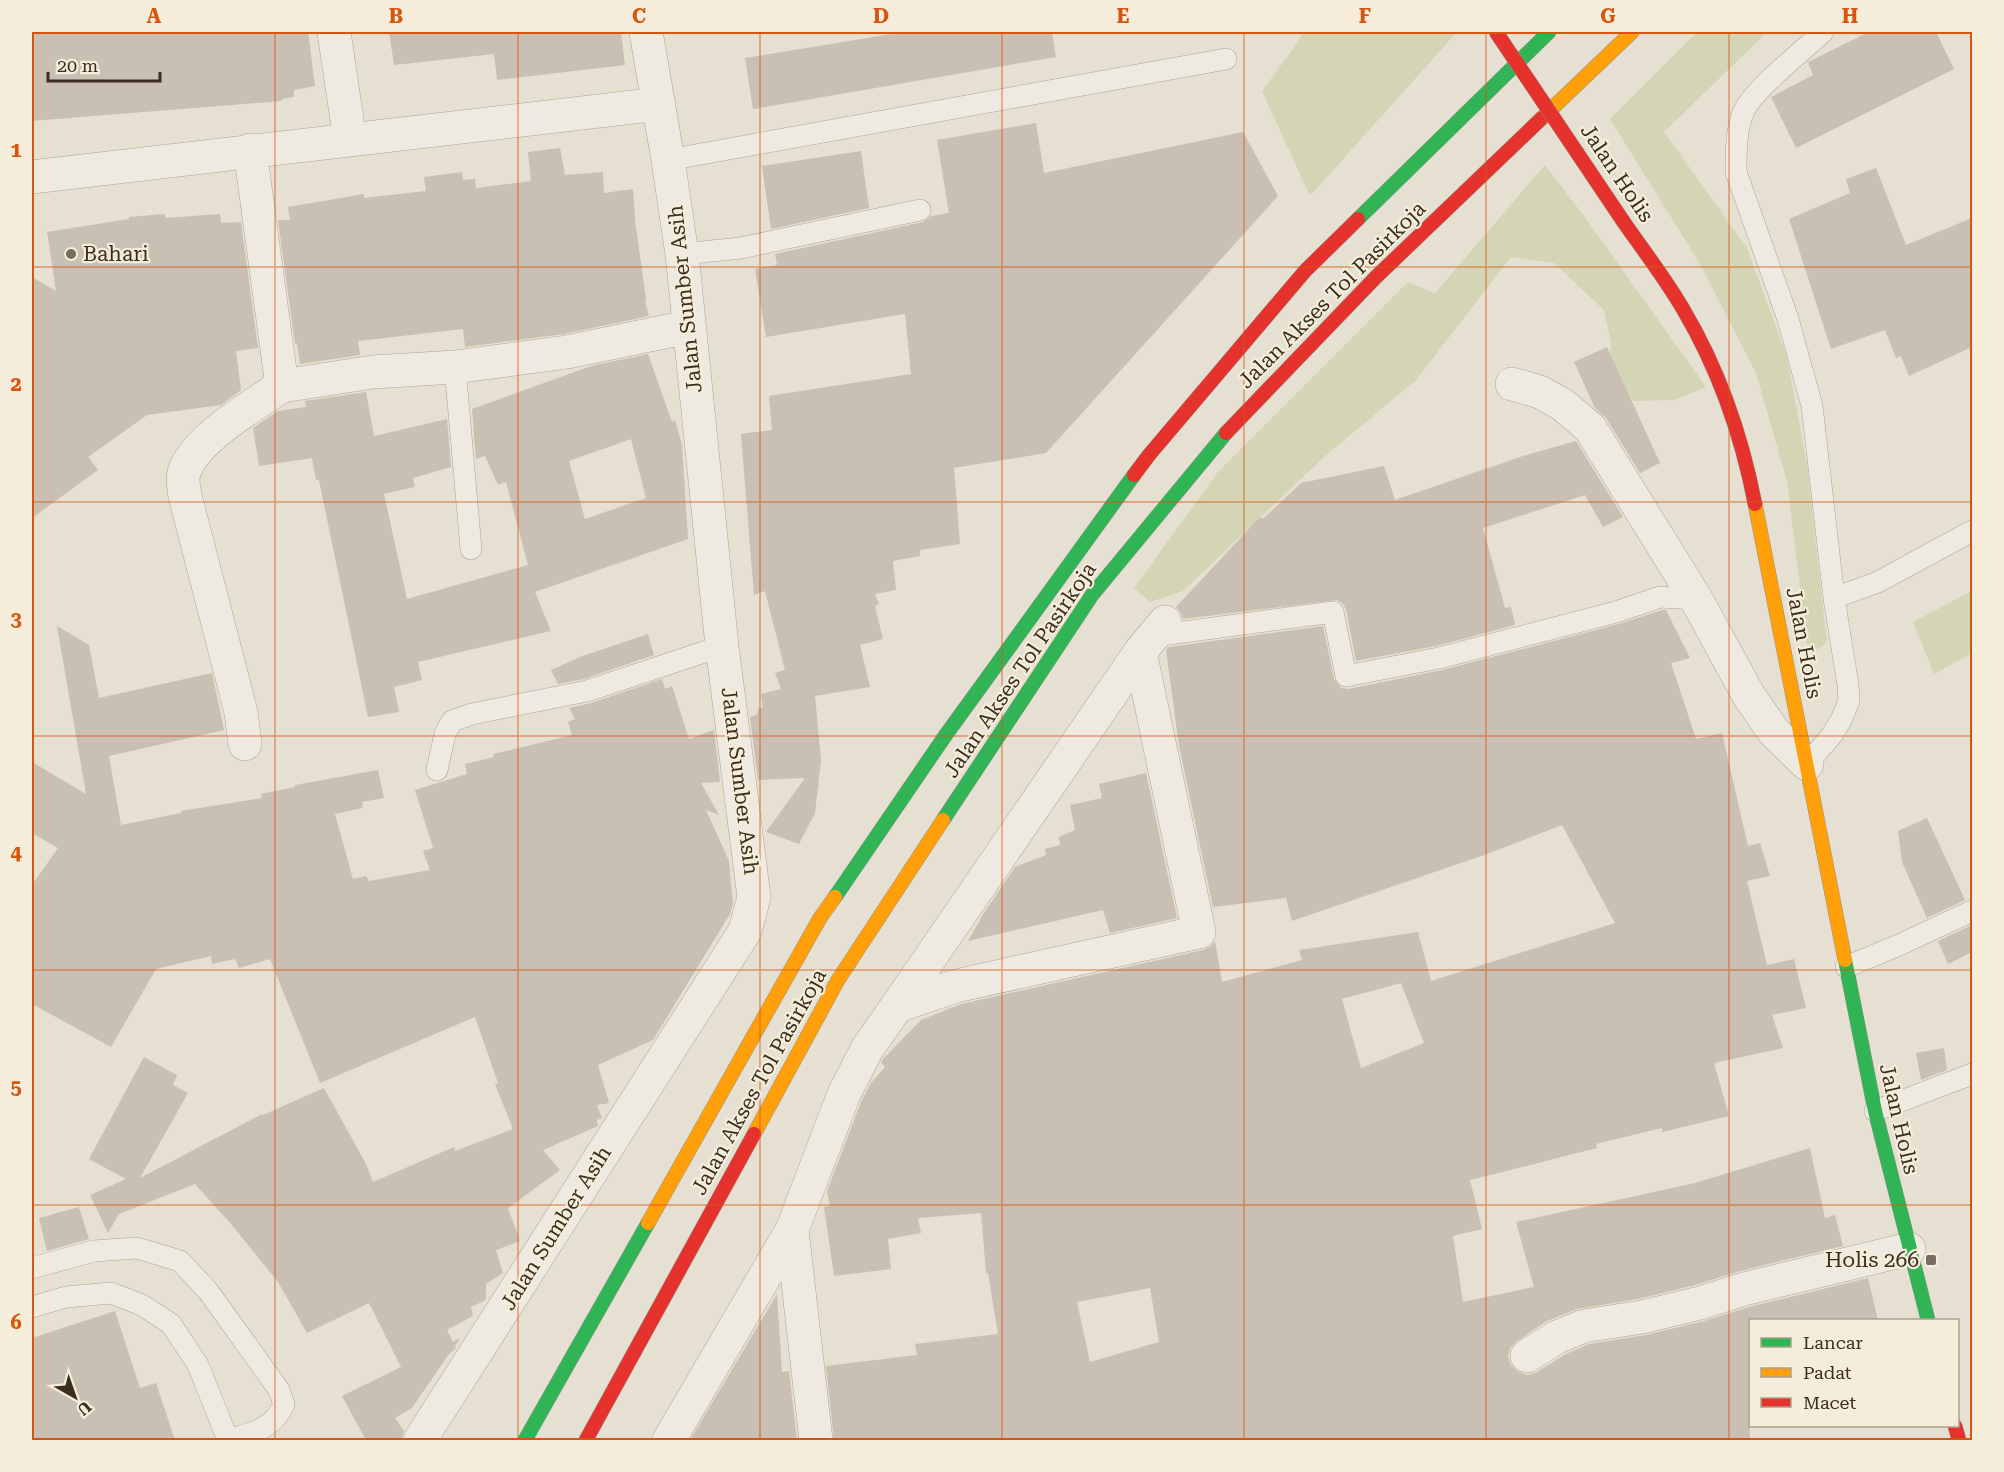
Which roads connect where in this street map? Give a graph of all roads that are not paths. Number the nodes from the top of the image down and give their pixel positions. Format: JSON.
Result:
{"nodes":[{"id":1,"x":334,"y":32,"type":"edge"},
{"id":2,"x":646,"y":32,"type":"edge"},
{"id":3,"x":1496,"y":32,"type":"edge"},
{"id":4,"x":1549,"y":32,"type":"edge"},
{"id":5,"x":1632,"y":32,"type":"edge"},
{"id":6,"x":1823,"y":32,"type":"edge"},
{"id":7,"x":1226,"y":59,"type":"dead end"},
{"id":8,"x":659,"y":104,"type":"junction"},
{"id":9,"x":350,"y":140,"type":"junction"},
{"id":10,"x":250,"y":150,"type":"junction"},
{"id":11,"x":668,"y":160,"type":"junction"},
{"id":12,"x":32,"y":177,"type":"edge"},
{"id":13,"x":920,"y":210,"type":"dead end"},
{"id":14,"x":682,"y":254,"type":"junction"},
{"id":15,"x":688,"y":327,"type":"junction"},
{"id":16,"x":455,"y":367,"type":"junction"},
{"id":17,"x":1512,"y":384,"type":"dead end"},
{"id":18,"x":282,"y":386,"type":"junction"},
{"id":19,"x":1972,"y":531,"type":"edge"},
{"id":20,"x":471,"y":549,"type":"dead end"},
{"id":21,"x":1834,"y":598,"type":"junction"},
{"id":22,"x":1696,"y":599,"type":"junction"},
{"id":23,"x":1153,"y":637,"type":"junction"},
{"id":24,"x":722,"y":646,"type":"junction"},
{"id":25,"x":245,"y":744,"type":"dead end"},
{"id":26,"x":1807,"y":764,"type":"junction"},
{"id":27,"x":437,"y":770,"type":"dead end"},
{"id":28,"x":1972,"y":911,"type":"edge"},
{"id":29,"x":1846,"y":967,"type":"junction"},
{"id":30,"x":897,"y":1006,"type":"junction"},
{"id":31,"x":1972,"y":1074,"type":"edge"},
{"id":32,"x":1875,"y":1111,"type":"junction"},
{"id":33,"x":792,"y":1230,"type":"junction"},
{"id":34,"x":1909,"y":1250,"type":"junction"},
{"id":35,"x":32,"y":1268,"type":"edge"},
{"id":36,"x":32,"y":1307,"type":"edge"},
{"id":37,"x":1928,"y":1319,"type":"edge"},
{"id":38,"x":1527,"y":1356,"type":"dead end"},
{"id":39,"x":228,"y":1440,"type":"edge"},
{"id":40,"x":420,"y":1440,"type":"edge"},
{"id":41,"x":525,"y":1440,"type":"edge"},
{"id":42,"x":586,"y":1440,"type":"edge"},
{"id":43,"x":669,"y":1440,"type":"edge"},
{"id":44,"x":816,"y":1440,"type":"edge"}],
"edges":[{"from":1,"to":9,"type":"street"},
{"from":2,"to":8,"type":"street","name":"Jalan Sumber Asih"},
{"from":3,"to":26,"type":"main road","name":"Jalan Holis","bridge":true},
{"from":4,"to":41,"type":"main road","name":"Jalan Akses Tol Pasirkoja"},
{"from":5,"to":42,"type":"main road","name":"Jalan Akses Tol Pasirkoja"},
{"from":6,"to":21,"type":"lane"},
{"from":7,"to":11,"type":"lane"},
{"from":8,"to":9,"type":"street"},
{"from":8,"to":11,"type":"street","name":"Jalan Sumber Asih"},
{"from":9,"to":10,"type":"street"},
{"from":10,"to":12,"type":"street"},
{"from":10,"to":18,"type":"street"},
{"from":11,"to":14,"type":"street","name":"Jalan Sumber Asih"},
{"from":13,"to":14,"type":"lane"},
{"from":14,"to":15,"type":"street","name":"Jalan Sumber Asih"},
{"from":15,"to":16,"type":"street"},
{"from":15,"to":24,"type":"street","name":"Jalan Sumber Asih"},
{"from":16,"to":18,"type":"street"},
{"from":16,"to":20,"type":"lane"},
{"from":17,"to":22,"type":"street"},
{"from":18,"to":25,"type":"street"},
{"from":19,"to":21,"type":"lane"},
{"from":21,"to":26,"type":"lane"},
{"from":22,"to":23,"type":"lane"},
{"from":22,"to":26,"type":"street"},
{"from":23,"to":30,"type":"street"},
{"from":23,"to":30,"type":"street"},
{"from":24,"to":27,"type":"lane"},
{"from":24,"to":40,"type":"street","name":"Jalan Sumber Asih"},
{"from":26,"to":29,"type":"main road","name":"Jalan Holis"},
{"from":28,"to":29,"type":"lane"},
{"from":29,"to":32,"type":"main road","name":"Jalan Holis"},
{"from":30,"to":33,"type":"street"},
{"from":31,"to":32,"type":"lane"},
{"from":32,"to":34,"type":"main road","name":"Jalan Holis"},
{"from":33,"to":43,"type":"street"},
{"from":33,"to":44,"type":"street"},
{"from":34,"to":37,"type":"main road","name":"Jalan Holis"},
{"from":34,"to":38,"type":"street"},
{"from":35,"to":39,"type":"lane"},
{"from":36,"to":39,"type":"lane"}]}
